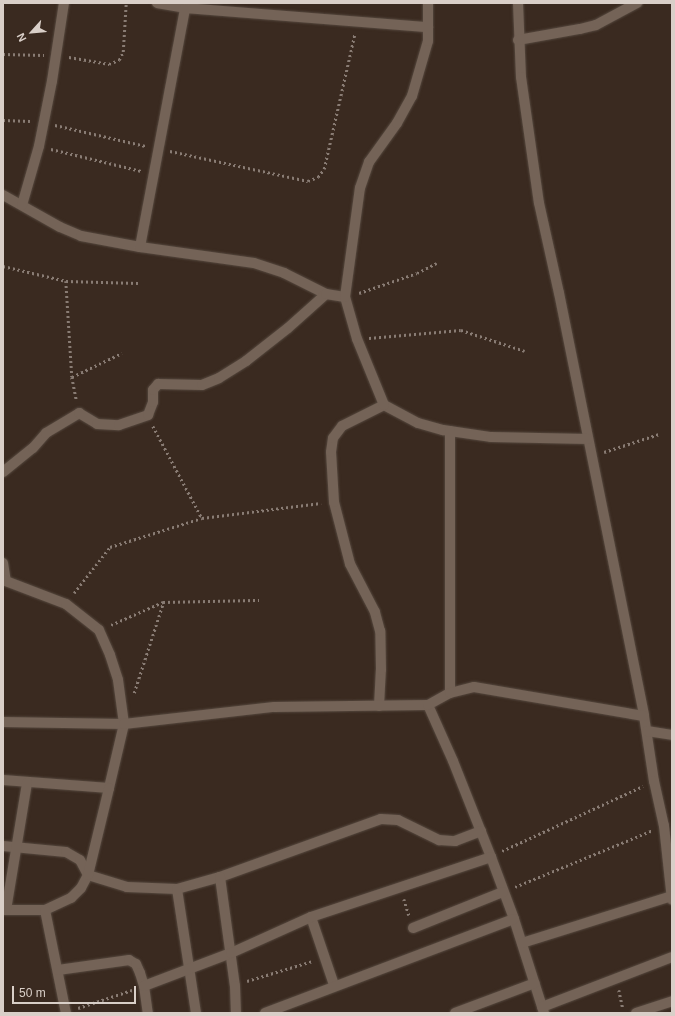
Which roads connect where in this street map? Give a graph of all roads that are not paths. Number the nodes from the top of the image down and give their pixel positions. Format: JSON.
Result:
{"nodes":[{"id":1,"x":64,"y":3,"type":"edge"},
{"id":2,"x":157,"y":3,"type":"edge"},
{"id":3,"x":428,"y":3,"type":"edge"},
{"id":4,"x":518,"y":3,"type":"edge"},
{"id":5,"x":637,"y":3,"type":"edge"},
{"id":6,"x":185,"y":8,"type":"junction"},
{"id":7,"x":428,"y":27,"type":"junction"},
{"id":8,"x":518,"y":40,"type":"junction"},
{"id":9,"x":3,"y":195,"type":"edge"},
{"id":10,"x":22,"y":205,"type":"junction"},
{"id":11,"x":140,"y":247,"type":"junction"},
{"id":12,"x":326,"y":294,"type":"junction"},
{"id":13,"x":345,"y":297,"type":"junction"},
{"id":14,"x":384,"y":405,"type":"junction"},
{"id":15,"x":450,"y":431,"type":"junction"},
{"id":16,"x":588,"y":439,"type":"junction"},
{"id":17,"x":3,"y":472,"type":"edge"},
{"id":18,"x":3,"y":564,"type":"edge"},
{"id":19,"x":4,"y":581,"type":"edge"},
{"id":20,"x":450,"y":693,"type":"junction"},
{"id":21,"x":428,"y":705,"type":"junction"},
{"id":22,"x":379,"y":706,"type":"junction"},
{"id":23,"x":644,"y":716,"type":"junction"},
{"id":24,"x":3,"y":722,"type":"edge"},
{"id":25,"x":124,"y":724,"type":"junction"},
{"id":26,"x":646,"y":731,"type":"junction"},
{"id":27,"x":672,"y":735,"type":"edge"},
{"id":28,"x":3,"y":780,"type":"edge"},
{"id":29,"x":27,"y":783,"type":"junction"},
{"id":30,"x":109,"y":788,"type":"junction"},
{"id":31,"x":481,"y":830,"type":"junction"},
{"id":32,"x":3,"y":846,"type":"edge"},
{"id":33,"x":16,"y":846,"type":"junction"},
{"id":34,"x":669,"y":847,"type":"edge"},
{"id":35,"x":491,"y":857,"type":"junction"},
{"id":36,"x":88,"y":875,"type":"junction"},
{"id":37,"x":220,"y":877,"type":"junction"},
{"id":38,"x":177,"y":889,"type":"junction"},
{"id":39,"x":503,"y":892,"type":"junction"},
{"id":40,"x":672,"y":896,"type":"edge"},
{"id":41,"x":672,"y":900,"type":"edge"},
{"id":42,"x":4,"y":910,"type":"edge"},
{"id":43,"x":45,"y":910,"type":"junction"},
{"id":44,"x":312,"y":917,"type":"junction"},
{"id":45,"x":514,"y":919,"type":"junction"},
{"id":46,"x":413,"y":928,"type":"road end"},
{"id":47,"x":522,"y":944,"type":"junction"},
{"id":48,"x":231,"y":953,"type":"junction"},
{"id":49,"x":672,"y":956,"type":"edge"},
{"id":50,"x":190,"y":969,"type":"junction"},
{"id":51,"x":58,"y":970,"type":"junction"},
{"id":52,"x":535,"y":983,"type":"junction"},
{"id":53,"x":334,"y":985,"type":"junction"},
{"id":54,"x":144,"y":986,"type":"junction"},
{"id":55,"x":672,"y":1001,"type":"edge"},
{"id":56,"x":543,"y":1010,"type":"edge"},
{"id":57,"x":66,"y":1013,"type":"edge"},
{"id":58,"x":148,"y":1013,"type":"edge"},
{"id":59,"x":196,"y":1013,"type":"edge"},
{"id":60,"x":236,"y":1013,"type":"edge"},
{"id":61,"x":265,"y":1013,"type":"edge"},
{"id":62,"x":455,"y":1013,"type":"edge"},
{"id":63,"x":636,"y":1013,"type":"edge"}],
"edges":[{"from":1,"to":10,"type":"street"},
{"from":2,"to":6,"type":"street"},
{"from":3,"to":7,"type":"street"},
{"from":4,"to":8,"type":"street"},
{"from":5,"to":8,"type":"street"},
{"from":6,"to":7,"type":"street"},
{"from":6,"to":11,"type":"street"},
{"from":7,"to":13,"type":"street"},
{"from":8,"to":16,"type":"street"},
{"from":9,"to":10,"type":"street"},
{"from":10,"to":11,"type":"street"},
{"from":11,"to":12,"type":"street"},
{"from":12,"to":13,"type":"street"},
{"from":12,"to":17,"type":"street"},
{"from":13,"to":14,"type":"street"},
{"from":14,"to":15,"type":"street"},
{"from":14,"to":22,"type":"street"},
{"from":15,"to":16,"type":"street"},
{"from":15,"to":20,"type":"street"},
{"from":16,"to":23,"type":"street"},
{"from":18,"to":19,"type":"street"},
{"from":19,"to":25,"type":"street"},
{"from":20,"to":21,"type":"street"},
{"from":20,"to":23,"type":"street"},
{"from":21,"to":22,"type":"street"},
{"from":21,"to":31,"type":"street"},
{"from":22,"to":25,"type":"street"},
{"from":23,"to":26,"type":"street"},
{"from":24,"to":25,"type":"street"},
{"from":25,"to":30,"type":"street"},
{"from":26,"to":27,"type":"street"},
{"from":26,"to":34,"type":"street"},
{"from":28,"to":29,"type":"street"},
{"from":29,"to":30,"type":"street"},
{"from":29,"to":33,"type":"street"},
{"from":30,"to":36,"type":"street"},
{"from":31,"to":35,"type":"street"},
{"from":31,"to":37,"type":"street"},
{"from":32,"to":33,"type":"street"},
{"from":33,"to":36,"type":"street"},
{"from":33,"to":42,"type":"street"},
{"from":34,"to":40,"type":"street"},
{"from":35,"to":39,"type":"street"},
{"from":35,"to":44,"type":"street"},
{"from":36,"to":38,"type":"street"},
{"from":36,"to":43,"type":"street"},
{"from":37,"to":38,"type":"street"},
{"from":37,"to":48,"type":"street"},
{"from":38,"to":50,"type":"street"},
{"from":39,"to":45,"type":"street"},
{"from":39,"to":46,"type":"street"},
{"from":40,"to":41,"type":"street"},
{"from":40,"to":47,"type":"street"},
{"from":42,"to":43,"type":"street"},
{"from":43,"to":51,"type":"street"},
{"from":44,"to":48,"type":"street"},
{"from":44,"to":53,"type":"street"},
{"from":45,"to":47,"type":"street"},
{"from":45,"to":53,"type":"street"},
{"from":47,"to":52,"type":"street"},
{"from":48,"to":50,"type":"street"},
{"from":48,"to":60,"type":"street"},
{"from":49,"to":56,"type":"street"},
{"from":50,"to":54,"type":"street"},
{"from":50,"to":59,"type":"street"},
{"from":51,"to":54,"type":"street"},
{"from":51,"to":57,"type":"street"},
{"from":52,"to":56,"type":"street"},
{"from":52,"to":62,"type":"street"},
{"from":53,"to":61,"type":"street"},
{"from":54,"to":58,"type":"street"},
{"from":55,"to":63,"type":"street"}]}
